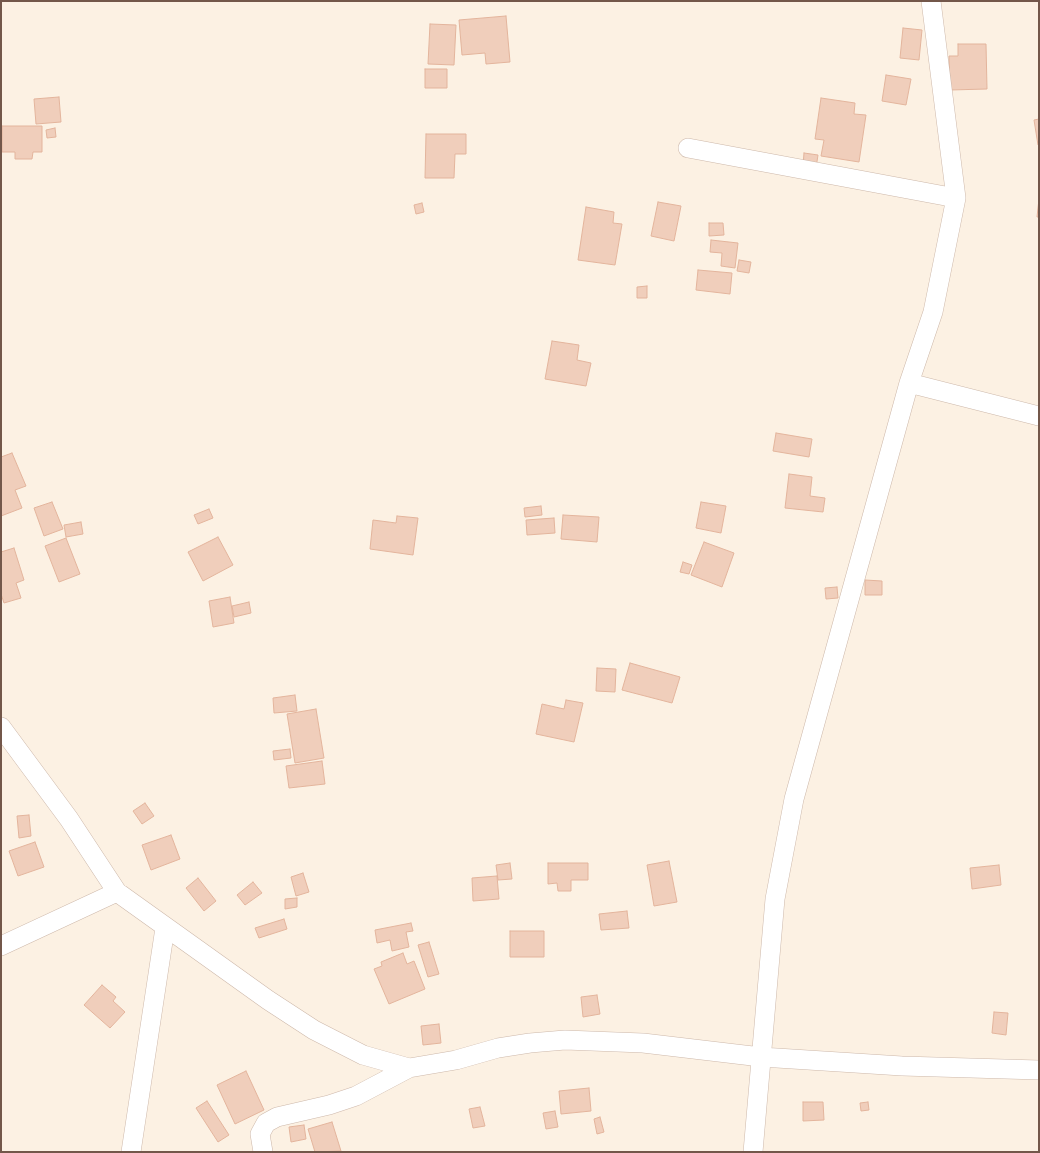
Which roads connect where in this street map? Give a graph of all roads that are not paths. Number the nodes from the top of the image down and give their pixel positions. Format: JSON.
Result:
{"nodes":[{"id":1,"x":931,"y":1,"type":"edge"},
{"id":2,"x":688,"y":148,"type":"dead end"},
{"id":3,"x":956,"y":198,"type":"junction"},
{"id":4,"x":908,"y":383,"type":"junction"},
{"id":5,"x":1039,"y":416,"type":"edge"},
{"id":6,"x":1,"y":727,"type":"edge"},
{"id":7,"x":117,"y":892,"type":"junction"},
{"id":8,"x":165,"y":928,"type":"junction"},
{"id":9,"x":1,"y":946,"type":"edge"},
{"id":10,"x":761,"y":1057,"type":"junction"},
{"id":11,"x":409,"y":1068,"type":"junction"},
{"id":12,"x":1039,"y":1070,"type":"edge"},
{"id":13,"x":131,"y":1152,"type":"edge"},
{"id":14,"x":263,"y":1152,"type":"edge"},
{"id":15,"x":753,"y":1152,"type":"edge"}],
"edges":[{"from":1,"to":3,"type":"street"},
{"from":2,"to":3,"type":"street"},
{"from":3,"to":4,"type":"street"},
{"from":4,"to":5,"type":"street"},
{"from":4,"to":10,"type":"street"},
{"from":6,"to":7,"type":"street"},
{"from":7,"to":8,"type":"street"},
{"from":7,"to":9,"type":"street"},
{"from":8,"to":11,"type":"street"},
{"from":8,"to":13,"type":"street"},
{"from":10,"to":11,"type":"street"},
{"from":10,"to":12,"type":"street"},
{"from":10,"to":15,"type":"street"},
{"from":11,"to":14,"type":"street"}]}
